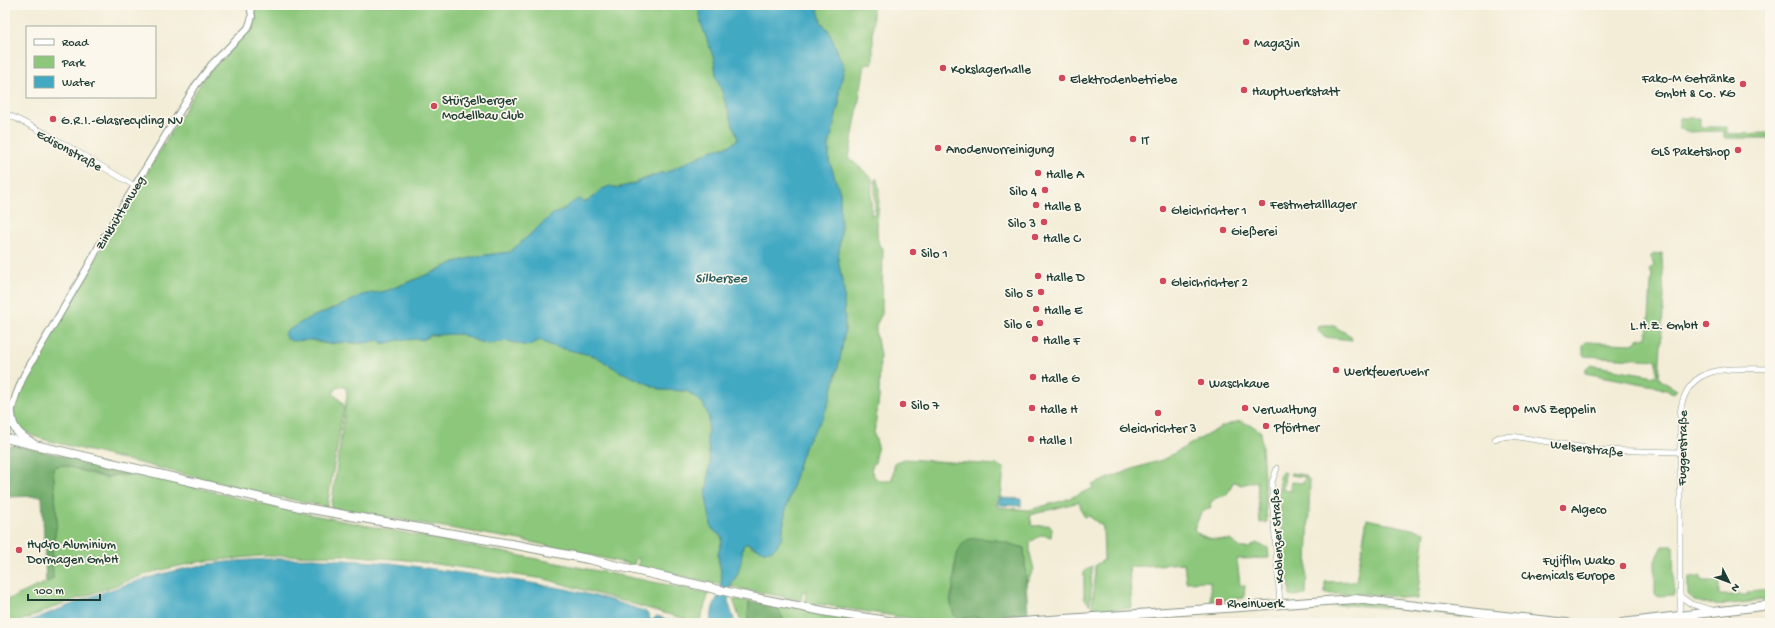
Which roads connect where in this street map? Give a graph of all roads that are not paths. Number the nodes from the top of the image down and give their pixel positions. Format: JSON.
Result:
{"nodes":[{"id":1,"x":250,"y":5,"type":"edge"},
{"id":2,"x":5,"y":113,"type":"edge"},
{"id":3,"x":135,"y":186,"type":"junction"},
{"id":4,"x":1770,"y":369,"type":"edge"},
{"id":5,"x":11,"y":413,"type":"junction"},
{"id":6,"x":5,"y":433,"type":"edge"},
{"id":7,"x":5,"y":438,"type":"edge"},
{"id":8,"x":1495,"y":439,"type":"dead end"},
{"id":9,"x":38,"y":446,"type":"junction"},
{"id":10,"x":1680,"y":452,"type":"junction"},
{"id":11,"x":1277,"y":468,"type":"dead end"},
{"id":12,"x":1680,"y":596,"type":"junction"},
{"id":13,"x":1280,"y":603,"type":"junction"},
{"id":14,"x":1770,"y":605,"type":"edge"},
{"id":15,"x":1717,"y":611,"type":"junction"},
{"id":16,"x":1681,"y":619,"type":"edge"},
{"id":17,"x":901,"y":623,"type":"edge"},
{"id":18,"x":1007,"y":623,"type":"edge"},
{"id":19,"x":1567,"y":623,"type":"edge"},
{"id":20,"x":1622,"y":623,"type":"edge"}],
"edges":[{"from":1,"to":3,"type":"street","name":"Zinkhüttenweg"},
{"from":2,"to":3,"type":"street","name":"Edisonstraße"},
{"from":3,"to":5,"type":"street","name":"Zinkhüttenweg"},
{"from":4,"to":10,"type":"street","name":"Fuggerstraße"},
{"from":5,"to":6,"type":"street","name":"Zinkhüttenweg"},
{"from":5,"to":9,"type":"main road"},
{"from":7,"to":9,"type":"main road"},
{"from":8,"to":10,"type":"street","name":"Welserstraße"},
{"from":9,"to":17,"type":"main road"},
{"from":10,"to":12,"type":"street","name":"Fuggerstraße"},
{"from":11,"to":13,"type":"street","name":"Koblenzer Straße"},
{"from":12,"to":15,"type":"street"},
{"from":12,"to":16,"type":"street","name":"Fuggerstraße"},
{"from":13,"to":18,"type":"main road"},
{"from":13,"to":19,"type":"main road"},
{"from":14,"to":15,"type":"main road"},
{"from":15,"to":16,"type":"main road"},
{"from":16,"to":20,"type":"main road"}]}
